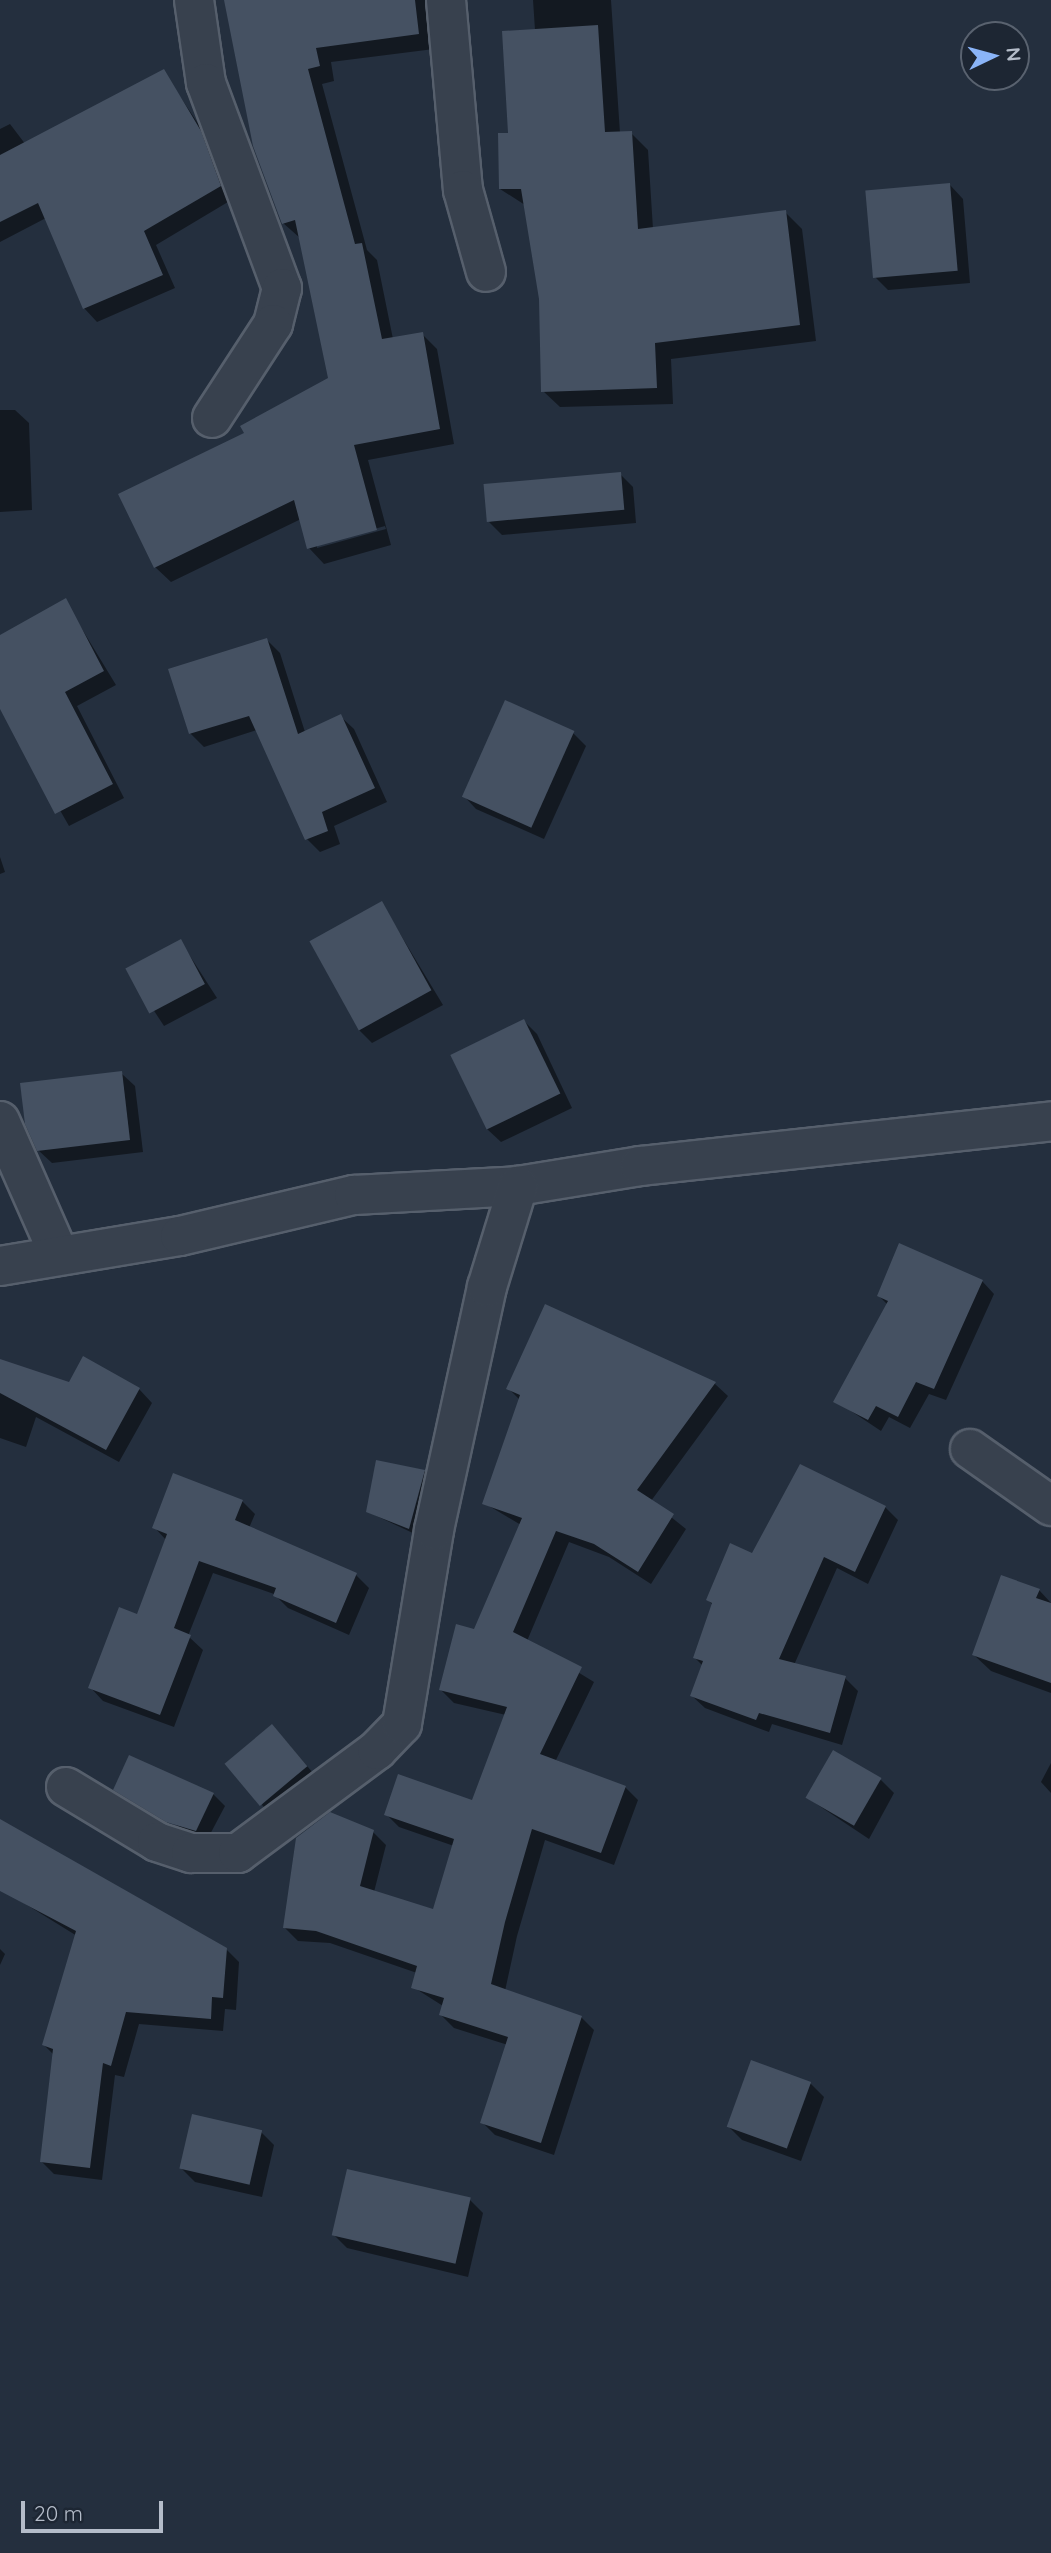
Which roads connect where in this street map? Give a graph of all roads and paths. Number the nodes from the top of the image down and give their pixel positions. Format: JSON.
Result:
{"nodes":[{"id":1,"x":194,"y":0,"type":"edge"},
{"id":2,"x":446,"y":0,"type":"edge"},
{"id":3,"x":486,"y":272,"type":"dead end"},
{"id":4,"x":212,"y":418,"type":"dead end"},
{"id":5,"x":0,"y":1121,"type":"edge"},
{"id":6,"x":1051,"y":1121,"type":"edge"},
{"id":7,"x":518,"y":1186,"type":"junction"},
{"id":8,"x":59,"y":1255,"type":"junction"},
{"id":9,"x":0,"y":1266,"type":"edge"},
{"id":10,"x":970,"y":1449,"type":"dead end"},
{"id":11,"x":1051,"y":1506,"type":"edge"},
{"id":12,"x":66,"y":1787,"type":"dead end"}],
"edges":[{"from":1,"to":4,"type":"street"},
{"from":2,"to":3,"type":"street"},
{"from":5,"to":8,"type":"street"},
{"from":6,"to":7,"type":"street"},
{"from":7,"to":8,"type":"street"},
{"from":7,"to":12,"type":"street"},
{"from":8,"to":9,"type":"street"},
{"from":10,"to":11,"type":"street"}]}
